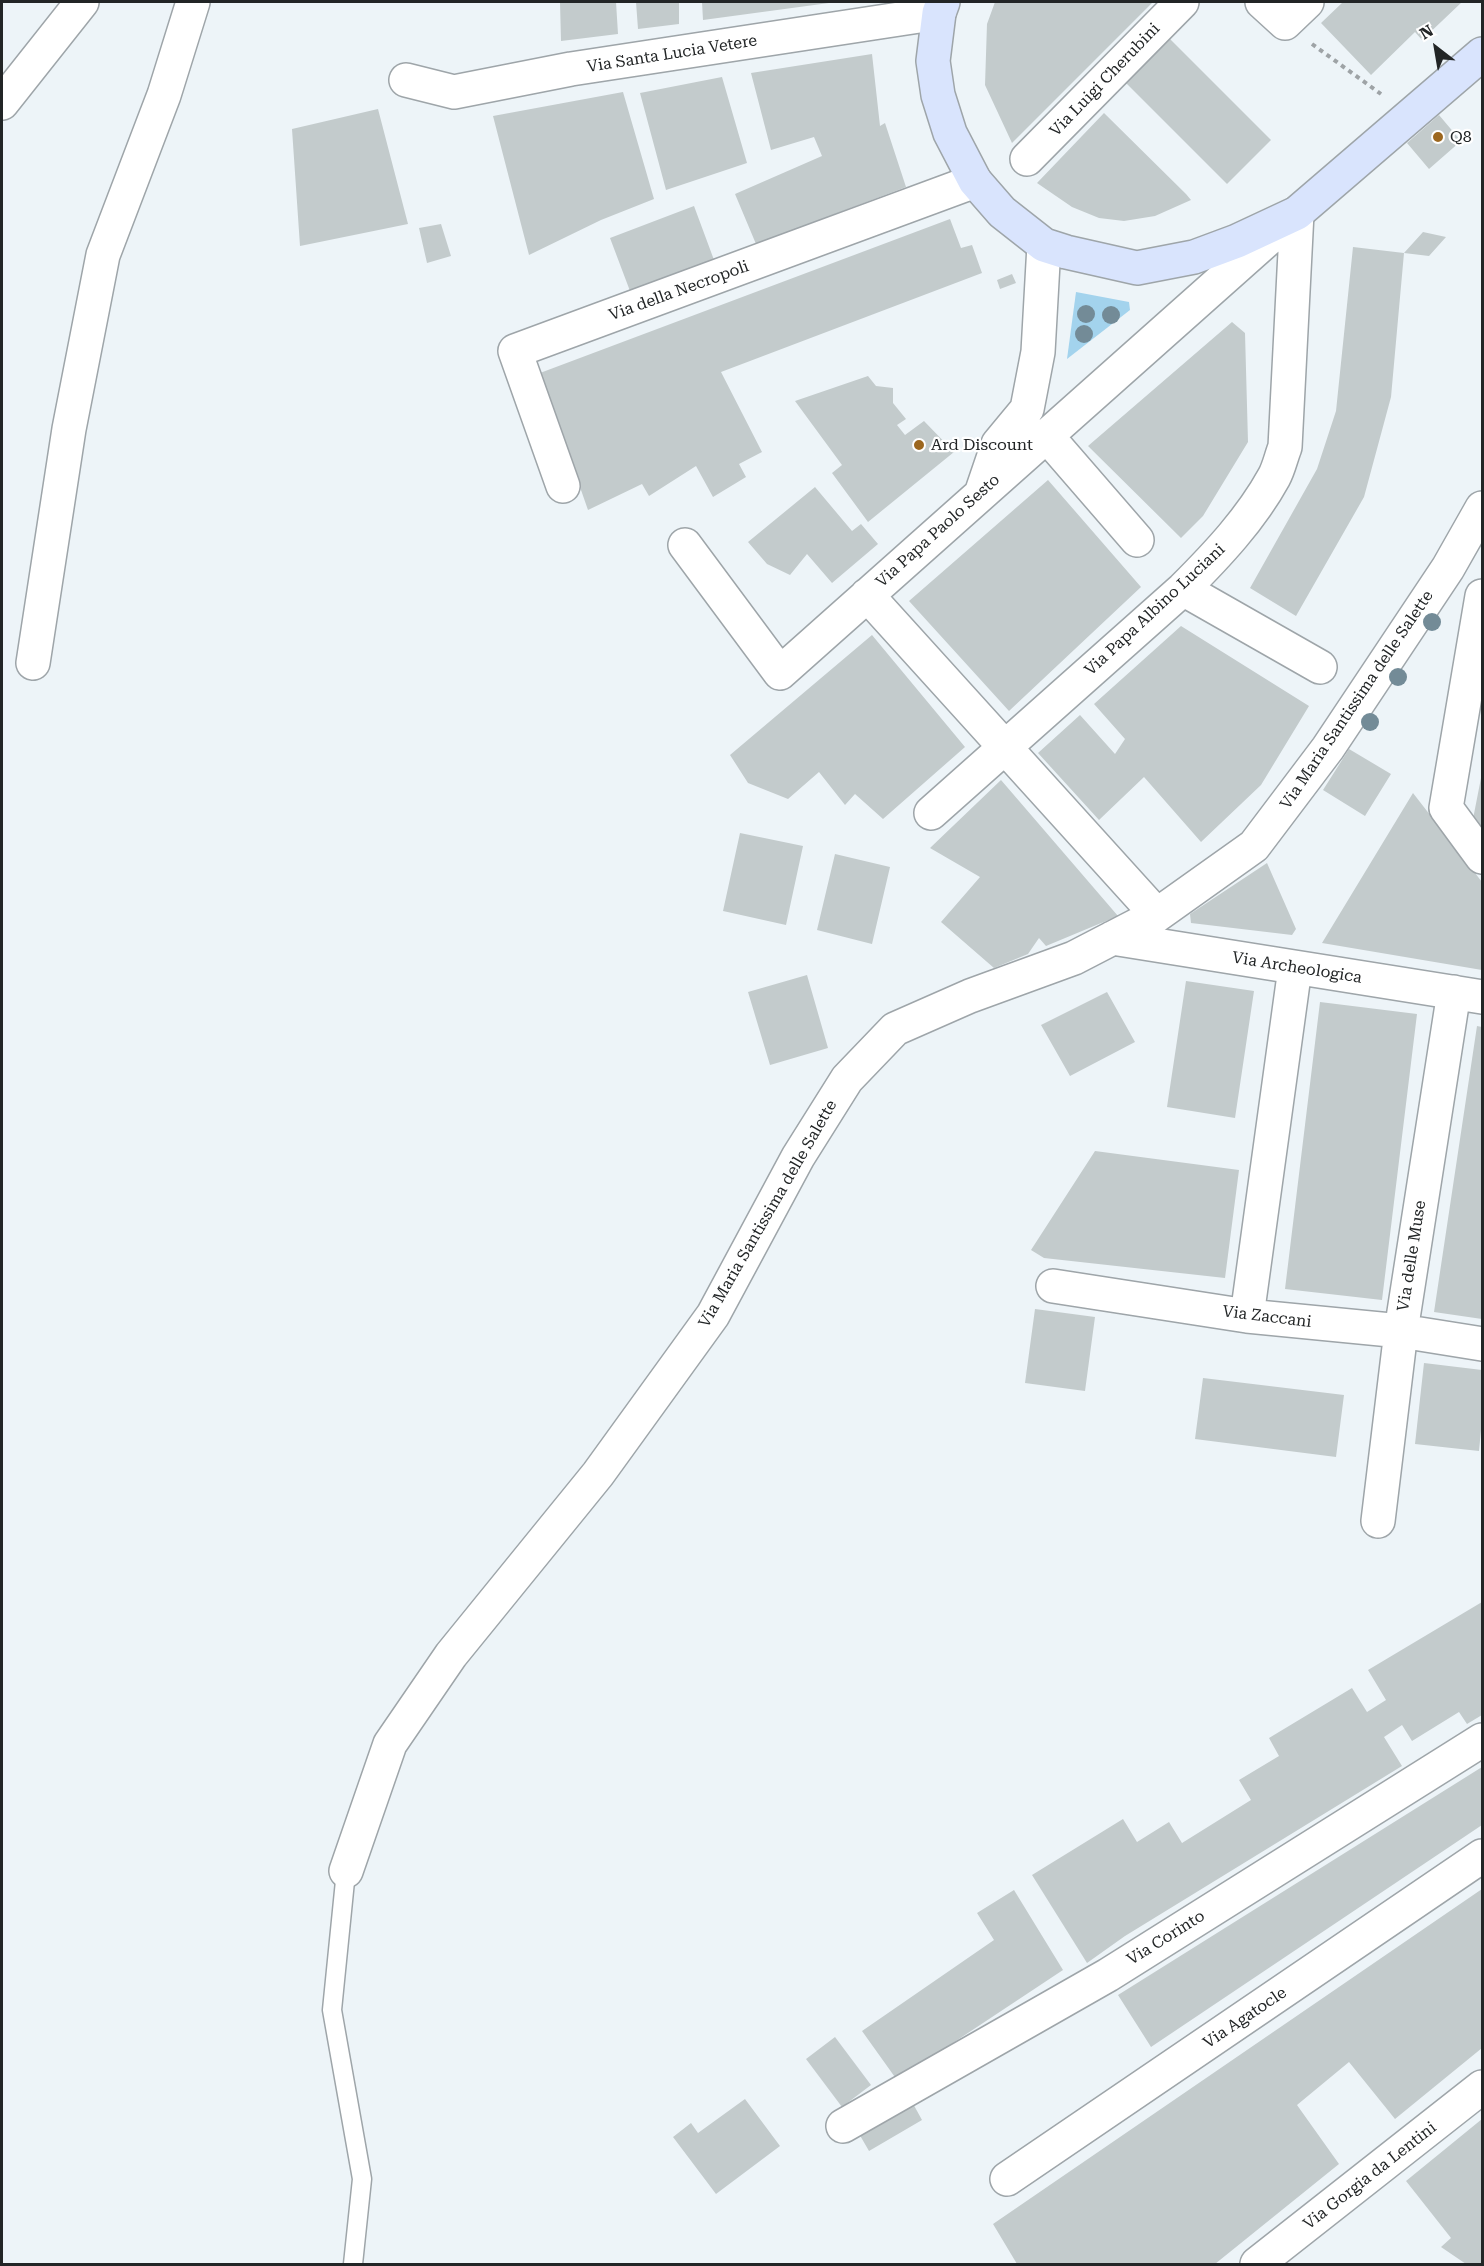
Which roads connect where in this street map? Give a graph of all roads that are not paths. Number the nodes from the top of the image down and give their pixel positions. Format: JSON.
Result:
{"nodes":[{"id":1,"x":82,"y":2,"type":"edge"},
{"id":2,"x":193,"y":2,"type":"edge"},
{"id":3,"x":1182,"y":2,"type":"edge"},
{"id":4,"x":941,"y":7,"type":"edge"},
{"id":5,"x":1482,"y":54,"type":"edge"},
{"id":6,"x":406,"y":80,"type":"dead end"},
{"id":7,"x":2,"y":103,"type":"edge"},
{"id":8,"x":1028,"y":159,"type":"dead end"},
{"id":9,"x":975,"y":181,"type":"junction"},
{"id":10,"x":1297,"y":213,"type":"junction"},
{"id":11,"x":1044,"y":245,"type":"junction"},
{"id":12,"x":1046,"y":435,"type":"junction"},
{"id":13,"x":562,"y":486,"type":"dead end"},
{"id":14,"x":982,"y":493,"type":"junction"},
{"id":15,"x":1482,"y":508,"type":"edge"},
{"id":16,"x":1137,"y":540,"type":"dead end"},
{"id":17,"x":685,"y":545,"type":"dead end"},
{"id":18,"x":1183,"y":589,"type":"junction"},
{"id":19,"x":867,"y":595,"type":"junction"},
{"id":20,"x":1482,"y":596,"type":"edge"},
{"id":21,"x":33,"y":663,"type":"dead end"},
{"id":22,"x":1320,"y":667,"type":"dead end"},
{"id":23,"x":1470,"y":735,"type":"edge"},
{"id":24,"x":1005,"y":747,"type":"junction"},
{"id":25,"x":931,"y":813,"type":"dead end"},
{"id":26,"x":1482,"y":857,"type":"edge"},
{"id":27,"x":1156,"y":915,"type":"junction"},
{"id":28,"x":1112,"y":938,"type":"junction"},
{"id":29,"x":1295,"y":968,"type":"junction"},
{"id":30,"x":1468,"y":994,"type":"edge"},
{"id":31,"x":1053,"y":1286,"type":"dead end"},
{"id":32,"x":1247,"y":1316,"type":"junction"},
{"id":33,"x":1401,"y":1331,"type":"junction"},
{"id":34,"x":1482,"y":1344,"type":"edge"},
{"id":35,"x":1378,"y":1521,"type":"dead end"},
{"id":36,"x":1482,"y":1740,"type":"edge"},
{"id":37,"x":1482,"y":1856,"type":"edge"},
{"id":38,"x":346,"y":1871,"type":"joint"},
{"id":39,"x":1482,"y":2087,"type":"edge"},
{"id":40,"x":843,"y":2126,"type":"dead end"},
{"id":41,"x":1007,"y":2179,"type":"dead end"},
{"id":42,"x":353,"y":2265,"type":"edge"},
{"id":43,"x":1257,"y":2265,"type":"edge"}],
"edges":[{"from":1,"to":7,"type":"street"},
{"from":2,"to":21,"type":"street"},
{"from":3,"to":8,"type":"street","name":"Via Luigi Cherubini"},
{"from":4,"to":6,"type":"street","name":"Via Santa Lucia Vetere"},
{"from":4,"to":9,"type":"main road"},
{"from":5,"to":10,"type":"main road"},
{"from":9,"to":11,"type":"main road"},
{"from":9,"to":13,"type":"street","name":"Via della Necropoli"},
{"from":10,"to":11,"type":"main road"},
{"from":10,"to":12,"type":"street","name":"Via Papa Paolo Sesto"},
{"from":10,"to":18,"type":"street","name":"Via Papa Albino Luciani"},
{"from":11,"to":14,"type":"street"},
{"from":12,"to":14,"type":"street","name":"Via Papa Paolo Sesto"},
{"from":12,"to":16,"type":"street"},
{"from":14,"to":19,"type":"street","name":"Via Papa Paolo Sesto"},
{"from":15,"to":27,"type":"street","name":"Via Maria Santissima delle Salette"},
{"from":17,"to":19,"type":"street","name":"Via Papa Paolo Sesto"},
{"from":18,"to":22,"type":"street"},
{"from":18,"to":24,"type":"street","name":"Via Papa Albino Luciani"},
{"from":19,"to":24,"type":"street"},
{"from":20,"to":23,"type":"street"},
{"from":23,"to":26,"type":"street"},
{"from":24,"to":25,"type":"street","name":"Via Papa Albino Luciani"},
{"from":24,"to":27,"type":"street"},
{"from":27,"to":28,"type":"street","name":"Via Maria Santissima delle Salette"},
{"from":28,"to":29,"type":"street","name":"Via Archeologica"},
{"from":28,"to":38,"type":"street","name":"Via Maria Santissima delle Salette"},
{"from":29,"to":30,"type":"street","name":"Via Archeologica"},
{"from":29,"to":32,"type":"street"},
{"from":30,"to":33,"type":"street","name":"Via delle Muse"},
{"from":31,"to":32,"type":"street","name":"Via Zaccani"},
{"from":32,"to":33,"type":"street","name":"Via Zaccani"},
{"from":33,"to":34,"type":"street","name":"Via Zaccani"},
{"from":33,"to":35,"type":"street","name":"Via delle Muse"},
{"from":36,"to":40,"type":"street","name":"Via Corinto"},
{"from":37,"to":41,"type":"street","name":"Via Agatocle"},
{"from":38,"to":42,"type":"lane"},
{"from":39,"to":43,"type":"street","name":"Via Gorgia da Lentini"}]}
